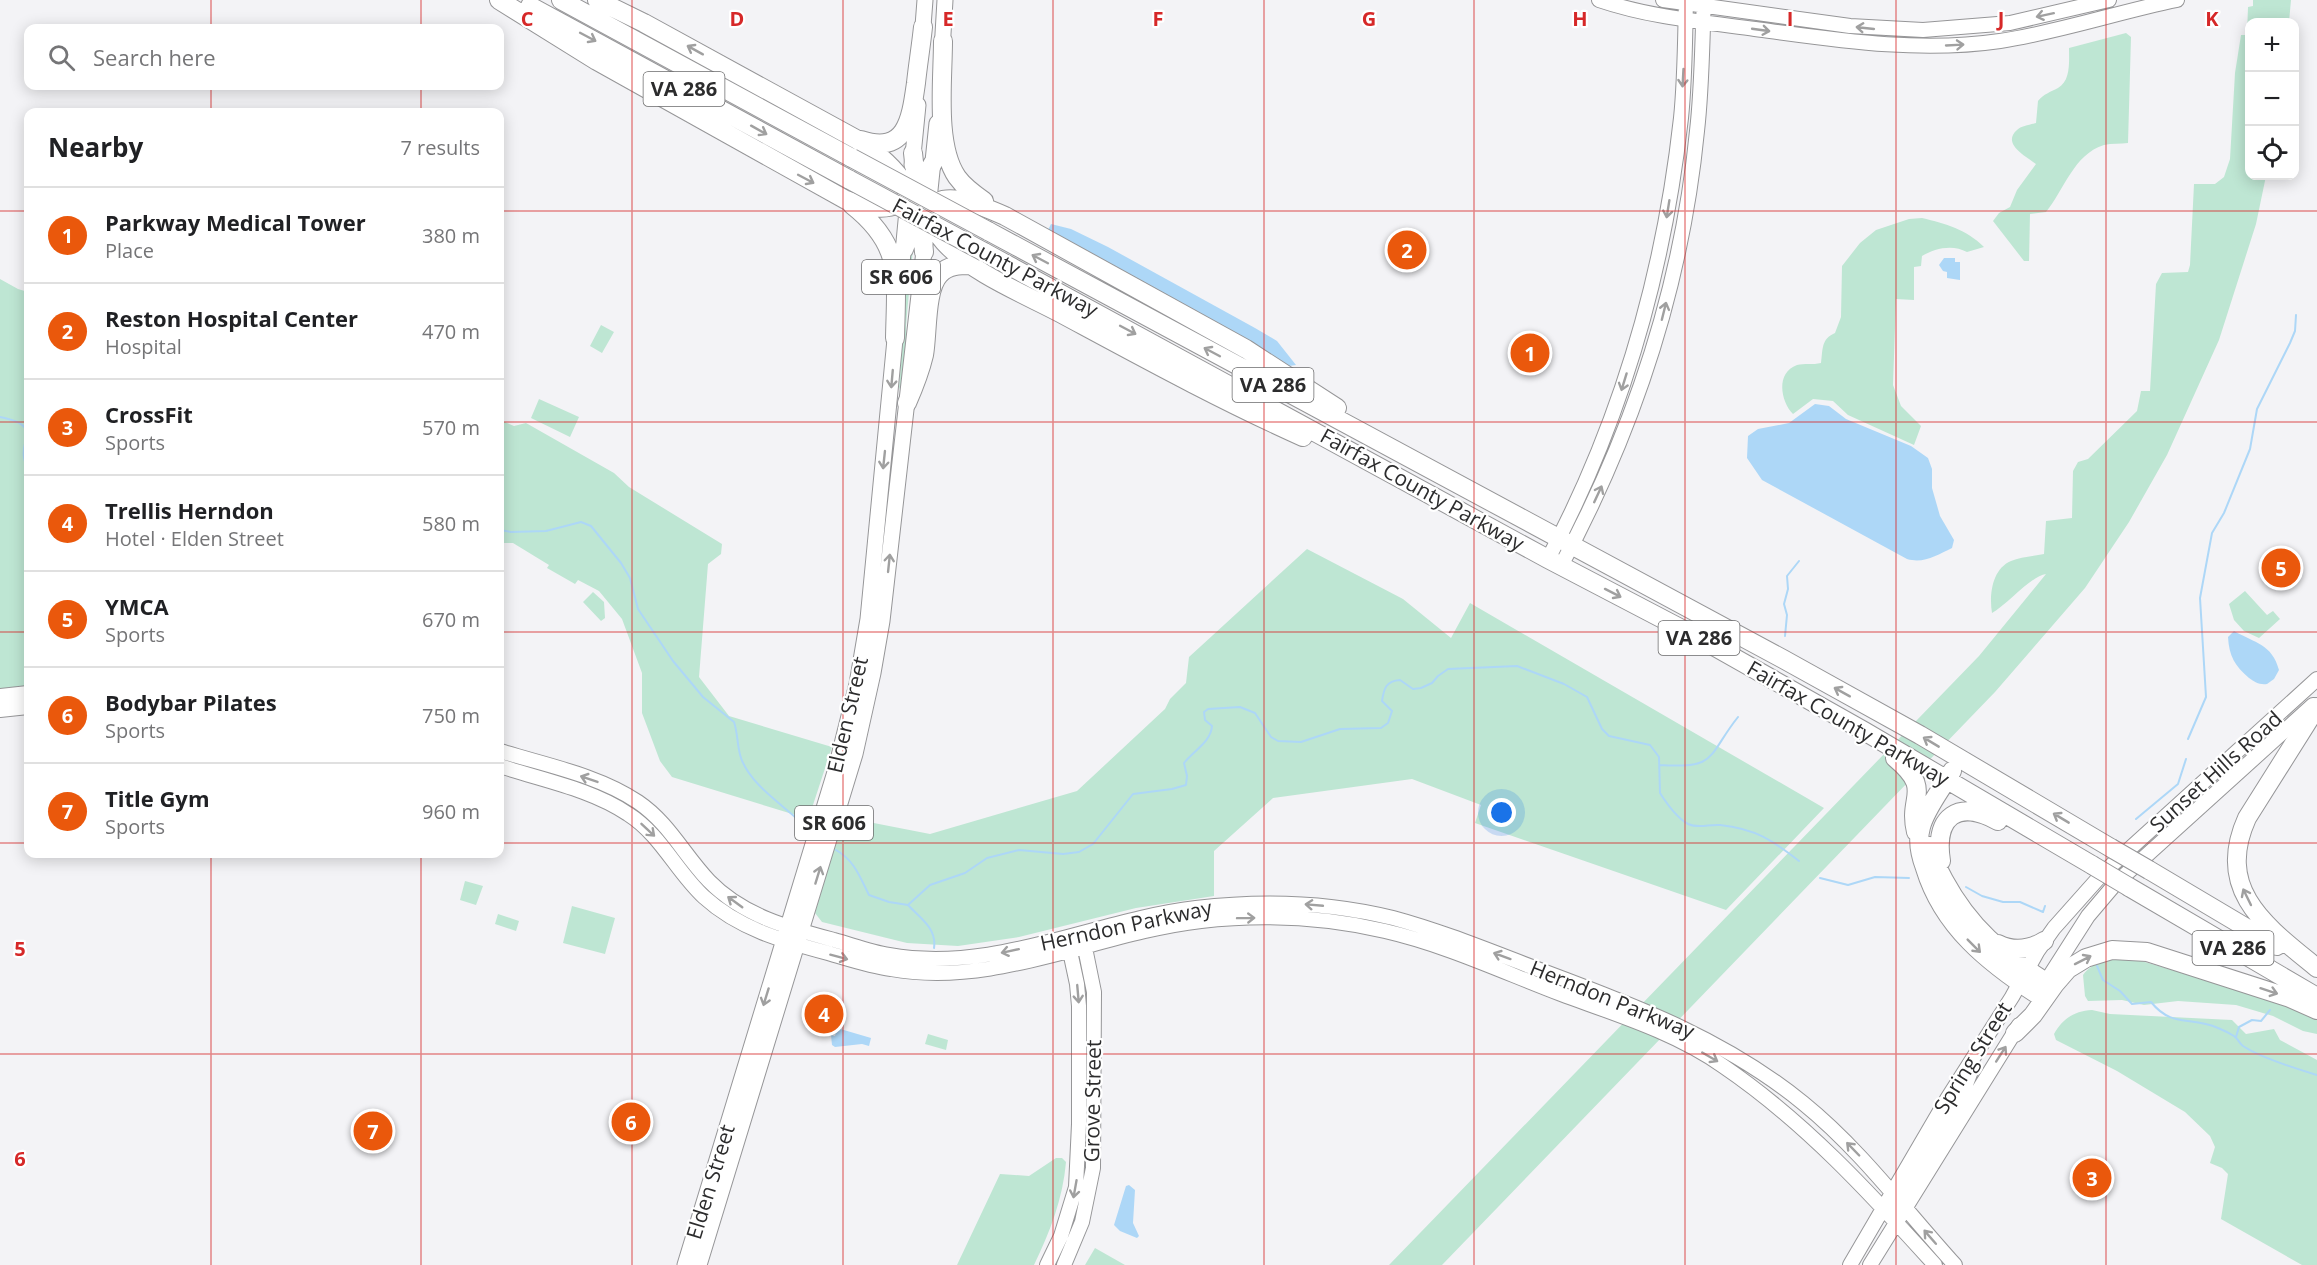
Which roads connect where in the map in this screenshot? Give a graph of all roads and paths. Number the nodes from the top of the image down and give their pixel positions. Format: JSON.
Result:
{"nodes":[{"id":1,"x":499,"y":0,"type":"edge"},
{"id":2,"x":518,"y":0,"type":"edge"},
{"id":3,"x":561,"y":0,"type":"edge"},
{"id":4,"x":597,"y":0,"type":"edge"},
{"id":5,"x":925,"y":0,"type":"edge"},
{"id":6,"x":945,"y":0,"type":"edge"},
{"id":7,"x":1599,"y":0,"type":"edge"},
{"id":8,"x":1663,"y":0,"type":"edge"},
{"id":9,"x":2109,"y":0,"type":"edge"},
{"id":10,"x":2177,"y":0,"type":"edge"},
{"id":11,"x":1686,"y":2,"type":"edge"},
{"id":12,"x":1704,"y":4,"type":"edge"},
{"id":13,"x":2147,"y":4,"type":"edge"},
{"id":14,"x":1686,"y":20,"type":"junction"},
{"id":15,"x":1703,"y":22,"type":"junction"},
{"id":16,"x":923,"y":27,"type":"junction"},
{"id":17,"x":943,"y":41,"type":"junction"},
{"id":18,"x":856,"y":139,"type":"junction"},
{"id":19,"x":914,"y":150,"type":"joint"},
{"id":20,"x":933,"y":163,"type":"junction"},
{"id":21,"x":912,"y":192,"type":"junction"},
{"id":22,"x":846,"y":200,"type":"junction"},
{"id":23,"x":925,"y":213,"type":"junction"},
{"id":24,"x":1005,"y":216,"type":"junction"},
{"id":25,"x":904,"y":249,"type":"junction"},
{"id":26,"x":924,"y":252,"type":"joint"},
{"id":27,"x":977,"y":259,"type":"junction"},
{"id":28,"x":895,"y":338,"type":"junction"},
{"id":29,"x":908,"y":403,"type":"junction"},
{"id":30,"x":1371,"y":461,"type":"junction"},
{"id":31,"x":1449,"y":480,"type":"junction"},
{"id":32,"x":1438,"y":499,"type":"junction"},
{"id":33,"x":1559,"y":552,"type":"junction"},
{"id":34,"x":2317,"y":679,"type":"edge"},
{"id":35,"x":24,"y":693,"type":"edge"},
{"id":36,"x":0,"y":696,"type":"edge"},
{"id":37,"x":2317,"y":702,"type":"edge"},
{"id":38,"x":24,"y":707,"type":"edge"},
{"id":39,"x":2317,"y":707,"type":"edge"},
{"id":40,"x":0,"y":710,"type":"edge"},
{"id":41,"x":1864,"y":731,"type":"junction"},
{"id":42,"x":504,"y":752,"type":"edge"},
{"id":43,"x":1964,"y":761,"type":"junction"},
{"id":44,"x":504,"y":767,"type":"edge"},
{"id":45,"x":1951,"y":783,"type":"junction"},
{"id":46,"x":1919,"y":842,"type":"junction"},
{"id":47,"x":2053,"y":843,"type":"junction"},
{"id":48,"x":2113,"y":855,"type":"junction"},
{"id":49,"x":2128,"y":879,"type":"junction"},
{"id":50,"x":1944,"y":880,"type":"junction"},
{"id":51,"x":1082,"y":933,"type":"junction"},
{"id":52,"x":792,"y":936,"type":"junction"},
{"id":53,"x":1067,"y":937,"type":"junction"},
{"id":54,"x":1985,"y":937,"type":"junction"},
{"id":55,"x":2044,"y":941,"type":"junction"},
{"id":56,"x":1085,"y":947,"type":"junction"},
{"id":57,"x":1070,"y":951,"type":"junction"},
{"id":58,"x":2317,"y":969,"type":"edge"},
{"id":59,"x":2023,"y":976,"type":"junction"},
{"id":60,"x":2042,"y":988,"type":"junction"},
{"id":61,"x":2317,"y":997,"type":"edge"},
{"id":62,"x":2317,"y":1010,"type":"edge"},
{"id":63,"x":2015,"y":1033,"type":"junction"},
{"id":64,"x":1899,"y":1200,"type":"junction"},
{"id":65,"x":1890,"y":1216,"type":"junction"},
{"id":66,"x":685,"y":1265,"type":"edge"},
{"id":67,"x":699,"y":1265,"type":"edge"},
{"id":68,"x":1047,"y":1265,"type":"edge"},
{"id":69,"x":1064,"y":1265,"type":"edge"},
{"id":70,"x":1850,"y":1265,"type":"edge"},
{"id":71,"x":1870,"y":1265,"type":"edge"},
{"id":72,"x":1935,"y":1265,"type":"edge"},
{"id":73,"x":1955,"y":1265,"type":"edge"}],
"edges":[{"from":1,"to":22,"type":"highway","one_way":true},
{"from":2,"to":27,"type":"highway","name":"Fairfax County Parkway","number":"VA 286","one_way":true,"bridge":true},
{"from":31,"to":3,"type":"highway","name":"Fairfax County Parkway","number":"VA 286","one_way":true,"bridge":true},
{"from":18,"to":4,"type":"highway","one_way":true},
{"from":5,"to":16,"type":"main road"},
{"from":6,"to":17,"type":"main road"},
{"from":7,"to":14,"type":"main road"},
{"from":8,"to":11,"type":"main road"},
{"from":9,"to":12,"type":"main road","one_way":true},
{"from":10,"to":13,"type":"main road"},
{"from":11,"to":12,"type":"main road"},
{"from":11,"to":14,"type":"main road"},
{"from":12,"to":15,"type":"main road"},
{"from":15,"to":13,"type":"main road","one_way":true},
{"from":14,"to":15,"type":"main road"},
{"from":14,"to":33,"type":"main road","one_way":true},
{"from":33,"to":15,"type":"main road","one_way":true},
{"from":16,"to":18,"type":"highway"},
{"from":16,"to":19,"type":"main road"},
{"from":17,"to":20,"type":"main road"},
{"from":17,"to":24,"type":"highway"},
{"from":18,"to":21,"type":"highway"},
{"from":19,"to":21,"type":"highway"},
{"from":20,"to":21,"type":"highway"},
{"from":20,"to":23,"type":"main road"},
{"from":21,"to":22,"type":"highway"},
{"from":21,"to":23,"type":"highway"},
{"from":21,"to":25,"type":"main road","name":"Elden Street","number":"SR 606"},
{"from":22,"to":28,"type":"highway"},
{"from":23,"to":24,"type":"highway"},
{"from":23,"to":25,"type":"highway"},
{"from":23,"to":26,"type":"highway"},
{"from":23,"to":27,"type":"highway"},
{"from":24,"to":31,"type":"highway"},
{"from":25,"to":28,"type":"main road","name":"Elden Street","number":"SR 606"},
{"from":26,"to":29,"type":"main road","name":"Elden Street","number":"SR 606"},
{"from":27,"to":29,"type":"highway"},
{"from":27,"to":30,"type":"highway","name":"Fairfax County Parkway","number":"VA 286","one_way":true},
{"from":27,"to":32,"type":"highway"},
{"from":28,"to":52,"type":"main road","name":"Elden Street","number":"SR 606","one_way":true},
{"from":52,"to":29,"type":"main road","name":"Elden Street","number":"SR 606","one_way":true},
{"from":30,"to":32,"type":"highway","name":"Fairfax County Parkway","number":"VA 286"},
{"from":30,"to":33,"type":"highway"},
{"from":31,"to":33,"type":"highway","name":"Fairfax County Parkway","number":"VA 286"},
{"from":32,"to":33,"type":"highway","name":"Fairfax County Parkway","number":"VA 286"},
{"from":33,"to":41,"type":"highway","name":"Fairfax County Parkway","number":"VA 286","one_way":true},
{"from":43,"to":33,"type":"highway","name":"Fairfax County Parkway","number":"VA 286","one_way":true},
{"from":34,"to":48,"type":"main road","name":"Sunset Hills Road"},
{"from":35,"to":36,"type":"main road"},
{"from":37,"to":49,"type":"main road","name":"Sunset Hills Road"},
{"from":38,"to":40,"type":"main road"},
{"from":58,"to":39,"type":"highway","one_way":true},
{"from":41,"to":45,"type":"highway","name":"Fairfax County Parkway","number":"VA 286"},
{"from":41,"to":46,"type":"highway"},
{"from":52,"to":42,"type":"main road","name":"Herndon Parkway","one_way":true},
{"from":43,"to":45,"type":"highway"},
{"from":48,"to":43,"type":"highway","name":"Fairfax County Parkway","number":"VA 286","one_way":true},
{"from":44,"to":52,"type":"main road","name":"Herndon Parkway","one_way":true},
{"from":45,"to":46,"type":"highway"},
{"from":45,"to":47,"type":"highway","name":"Fairfax County Parkway","number":"VA 286"},
{"from":45,"to":50,"type":"highway"},
{"from":46,"to":59,"type":"highway","one_way":true},
{"from":47,"to":49,"type":"highway","name":"Fairfax County Parkway","number":"VA 286","bridge":true},
{"from":47,"to":50,"type":"highway"},
{"from":48,"to":55,"type":"main road","name":"Spring Street"},
{"from":48,"to":58,"type":"highway","name":"Fairfax County Parkway","number":"VA 286","bridge":true},
{"from":49,"to":60,"type":"main road","name":"Spring Street"},
{"from":49,"to":61,"type":"highway","name":"Fairfax County Parkway","number":"VA 286"},
{"from":50,"to":54,"type":"highway"},
{"from":51,"to":53,"type":"main road","name":"Herndon Parkway"},
{"from":51,"to":56,"type":"main road","name":"Grove Street"},
{"from":64,"to":51,"type":"main road","name":"Herndon Parkway","one_way":true},
{"from":53,"to":52,"type":"main road","name":"Herndon Parkway","one_way":true},
{"from":52,"to":57,"type":"main road","name":"Herndon Parkway","one_way":true},
{"from":52,"to":66,"type":"main road","name":"Elden Street","one_way":true},
{"from":52,"to":67,"type":"main road","name":"Elden Street"},
{"from":53,"to":57,"type":"main road","name":"Grove Street"},
{"from":54,"to":55,"type":"highway"},
{"from":54,"to":59,"type":"highway"},
{"from":55,"to":59,"type":"main road","name":"Spring Street"},
{"from":56,"to":57,"type":"main road","name":"Herndon Parkway"},
{"from":56,"to":65,"type":"main road","name":"Herndon Parkway","one_way":true},
{"from":56,"to":69,"type":"main road","name":"Grove Street"},
{"from":57,"to":68,"type":"main road","name":"Grove Street","one_way":true},
{"from":59,"to":60,"type":"highway"},
{"from":59,"to":64,"type":"main road","name":"Spring Street"},
{"from":60,"to":63,"type":"main road","name":"Spring Street"},
{"from":63,"to":62,"type":"highway","one_way":true},
{"from":64,"to":63,"type":"main road","name":"Spring Street","one_way":true},
{"from":64,"to":65,"type":"main road","name":"Spring Street"},
{"from":64,"to":65,"type":"main road","name":"Spring Street"},
{"from":73,"to":64,"type":"main road","name":"Herndon Parkway","one_way":true},
{"from":65,"to":70,"type":"main road","name":"Spring Street"},
{"from":65,"to":71,"type":"main road","name":"Spring Street"},
{"from":65,"to":72,"type":"main road","name":"Herndon Parkway"}]}
